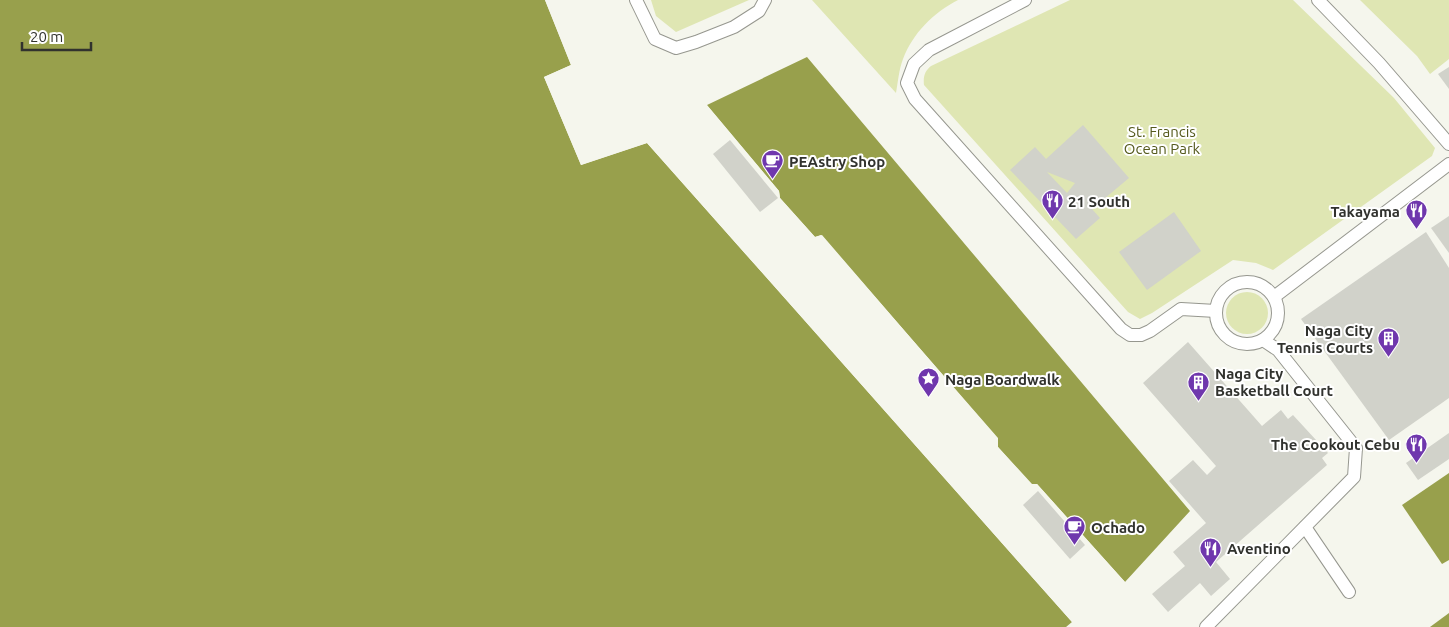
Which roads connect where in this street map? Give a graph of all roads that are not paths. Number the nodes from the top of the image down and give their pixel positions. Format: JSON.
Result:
{"nodes":[{"id":1,"x":636,"y":0,"type":"edge"},
{"id":2,"x":765,"y":0,"type":"edge"},
{"id":3,"x":1025,"y":0,"type":"edge"},
{"id":4,"x":1318,"y":0,"type":"edge"},
{"id":5,"x":1449,"y":144,"type":"edge"},
{"id":6,"x":1449,"y":164,"type":"edge"},
{"id":7,"x":1274,"y":297,"type":"junction"},
{"id":8,"x":1216,"y":311,"type":"junction"},
{"id":9,"x":1263,"y":340,"type":"junction"},
{"id":10,"x":1305,"y":527,"type":"junction"},
{"id":11,"x":1349,"y":592,"type":"dead end"},
{"id":12,"x":1206,"y":627,"type":"edge"}],
"edges":[{"from":1,"to":2,"type":"lane"},
{"from":3,"to":8,"type":"lane"},
{"from":4,"to":5,"type":"lane"},
{"from":6,"to":7,"type":"lane"},
{"from":7,"to":8,"type":"lane"},
{"from":7,"to":9,"type":"lane"},
{"from":8,"to":9,"type":"lane"},
{"from":9,"to":10,"type":"lane"},
{"from":10,"to":11,"type":"lane"},
{"from":10,"to":12,"type":"lane"}]}
